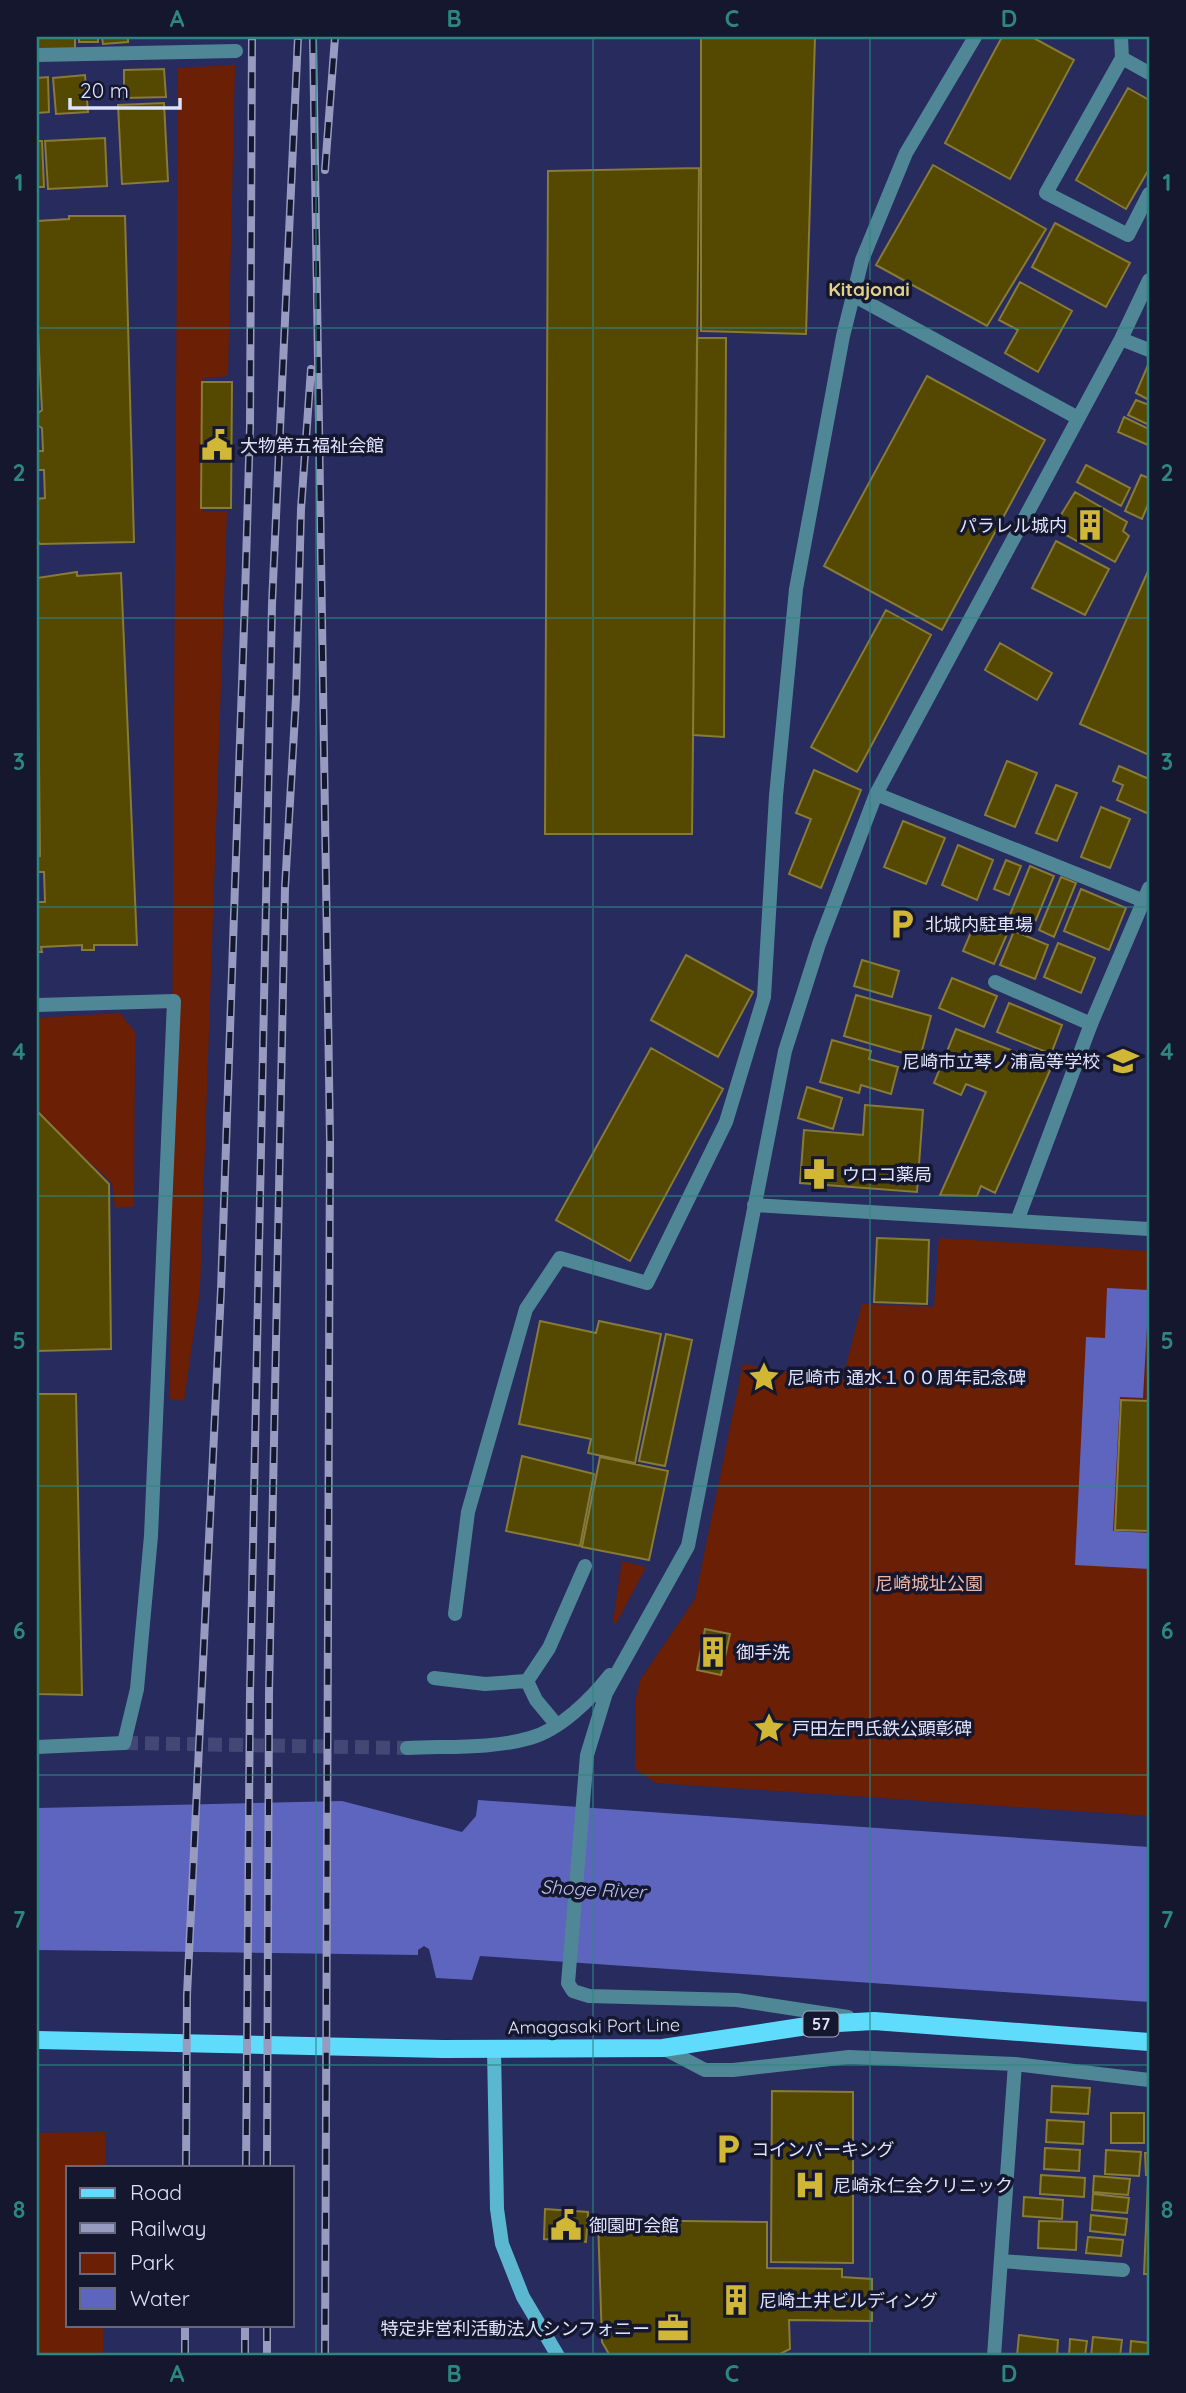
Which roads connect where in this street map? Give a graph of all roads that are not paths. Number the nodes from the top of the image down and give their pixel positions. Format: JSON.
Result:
{"nodes":[{"id":1,"x":975,"y":37,"type":"edge"},
{"id":2,"x":1121,"y":37,"type":"edge"},
{"id":3,"x":236,"y":51,"type":"dead end"},
{"id":4,"x":37,"y":55,"type":"edge"},
{"id":5,"x":1122,"y":58,"type":"junction"},
{"id":6,"x":1149,"y":73,"type":"edge"},
{"id":7,"x":1149,"y":194,"type":"edge"},
{"id":8,"x":1149,"y":279,"type":"edge"},
{"id":9,"x":853,"y":295,"type":"junction"},
{"id":10,"x":1121,"y":339,"type":"junction"},
{"id":11,"x":1149,"y":350,"type":"edge"},
{"id":12,"x":1078,"y":418,"type":"junction"},
{"id":13,"x":876,"y":794,"type":"junction"},
{"id":14,"x":1147,"y":894,"type":"edge"},
{"id":15,"x":995,"y":982,"type":"dead end"},
{"id":16,"x":37,"y":1005,"type":"edge"},
{"id":17,"x":1091,"y":1024,"type":"junction"},
{"id":18,"x":754,"y":1205,"type":"junction"},
{"id":19,"x":1017,"y":1221,"type":"junction"},
{"id":20,"x":1149,"y":1229,"type":"edge"},
{"id":21,"x":585,"y":1566,"type":"dead end"},
{"id":22,"x":454,"y":1614,"type":"dead end"},
{"id":23,"x":637,"y":1642,"type":"junction"},
{"id":24,"x":434,"y":1678,"type":"dead end"},
{"id":25,"x":527,"y":1682,"type":"junction"},
{"id":26,"x":556,"y":1724,"type":"junction"},
{"id":27,"x":37,"y":1747,"type":"edge"},
{"id":28,"x":407,"y":1748,"type":"tunnel mouth"},
{"id":29,"x":874,"y":2021,"type":"junction"},
{"id":30,"x":37,"y":2040,"type":"edge"},
{"id":31,"x":1149,"y":2042,"type":"edge"},
{"id":32,"x":663,"y":2048,"type":"junction"},
{"id":33,"x":494,"y":2049,"type":"junction"},
{"id":34,"x":1015,"y":2064,"type":"junction"},
{"id":35,"x":1149,"y":2080,"type":"edge"},
{"id":36,"x":1001,"y":2261,"type":"junction"},
{"id":37,"x":1123,"y":2270,"type":"dead end"},
{"id":38,"x":558,"y":2356,"type":"edge"},
{"id":39,"x":994,"y":2356,"type":"edge"}],
"edges":[{"from":1,"to":9,"type":"street"},
{"from":2,"to":5,"type":"street"},
{"from":3,"to":4,"type":"street"},
{"from":5,"to":6,"type":"street"},
{"from":5,"to":7,"type":"street"},
{"from":8,"to":10,"type":"street"},
{"from":9,"to":12,"type":"street"},
{"from":9,"to":22,"type":"street"},
{"from":10,"to":11,"type":"street"},
{"from":10,"to":12,"type":"street"},
{"from":12,"to":13,"type":"street"},
{"from":13,"to":14,"type":"street"},
{"from":13,"to":18,"type":"street"},
{"from":14,"to":17,"type":"street"},
{"from":15,"to":17,"type":"street"},
{"from":16,"to":27,"type":"street"},
{"from":17,"to":19,"type":"street"},
{"from":18,"to":19,"type":"street"},
{"from":18,"to":23,"type":"street"},
{"from":19,"to":20,"type":"street"},
{"from":21,"to":25,"type":"street"},
{"from":23,"to":26,"type":"street"},
{"from":23,"to":29,"type":"street"},
{"from":24,"to":25,"type":"street"},
{"from":25,"to":26,"type":"street"},
{"from":26,"to":28,"type":"street"},
{"from":29,"to":31,"type":"main road","name":"Amagasaki Port Line","number":"57"},
{"from":29,"to":32,"type":"main road","name":"Amagasaki Port Line","number":"57"},
{"from":30,"to":33,"type":"main road","name":"Amagasaki Port Line","number":"57"},
{"from":32,"to":33,"type":"main road","name":"Amagasaki Port Line","number":"57"},
{"from":32,"to":34,"type":"street"},
{"from":33,"to":38,"type":"street"},
{"from":34,"to":35,"type":"street"},
{"from":34,"to":36,"type":"street"},
{"from":36,"to":37,"type":"street"},
{"from":36,"to":39,"type":"street"}]}
